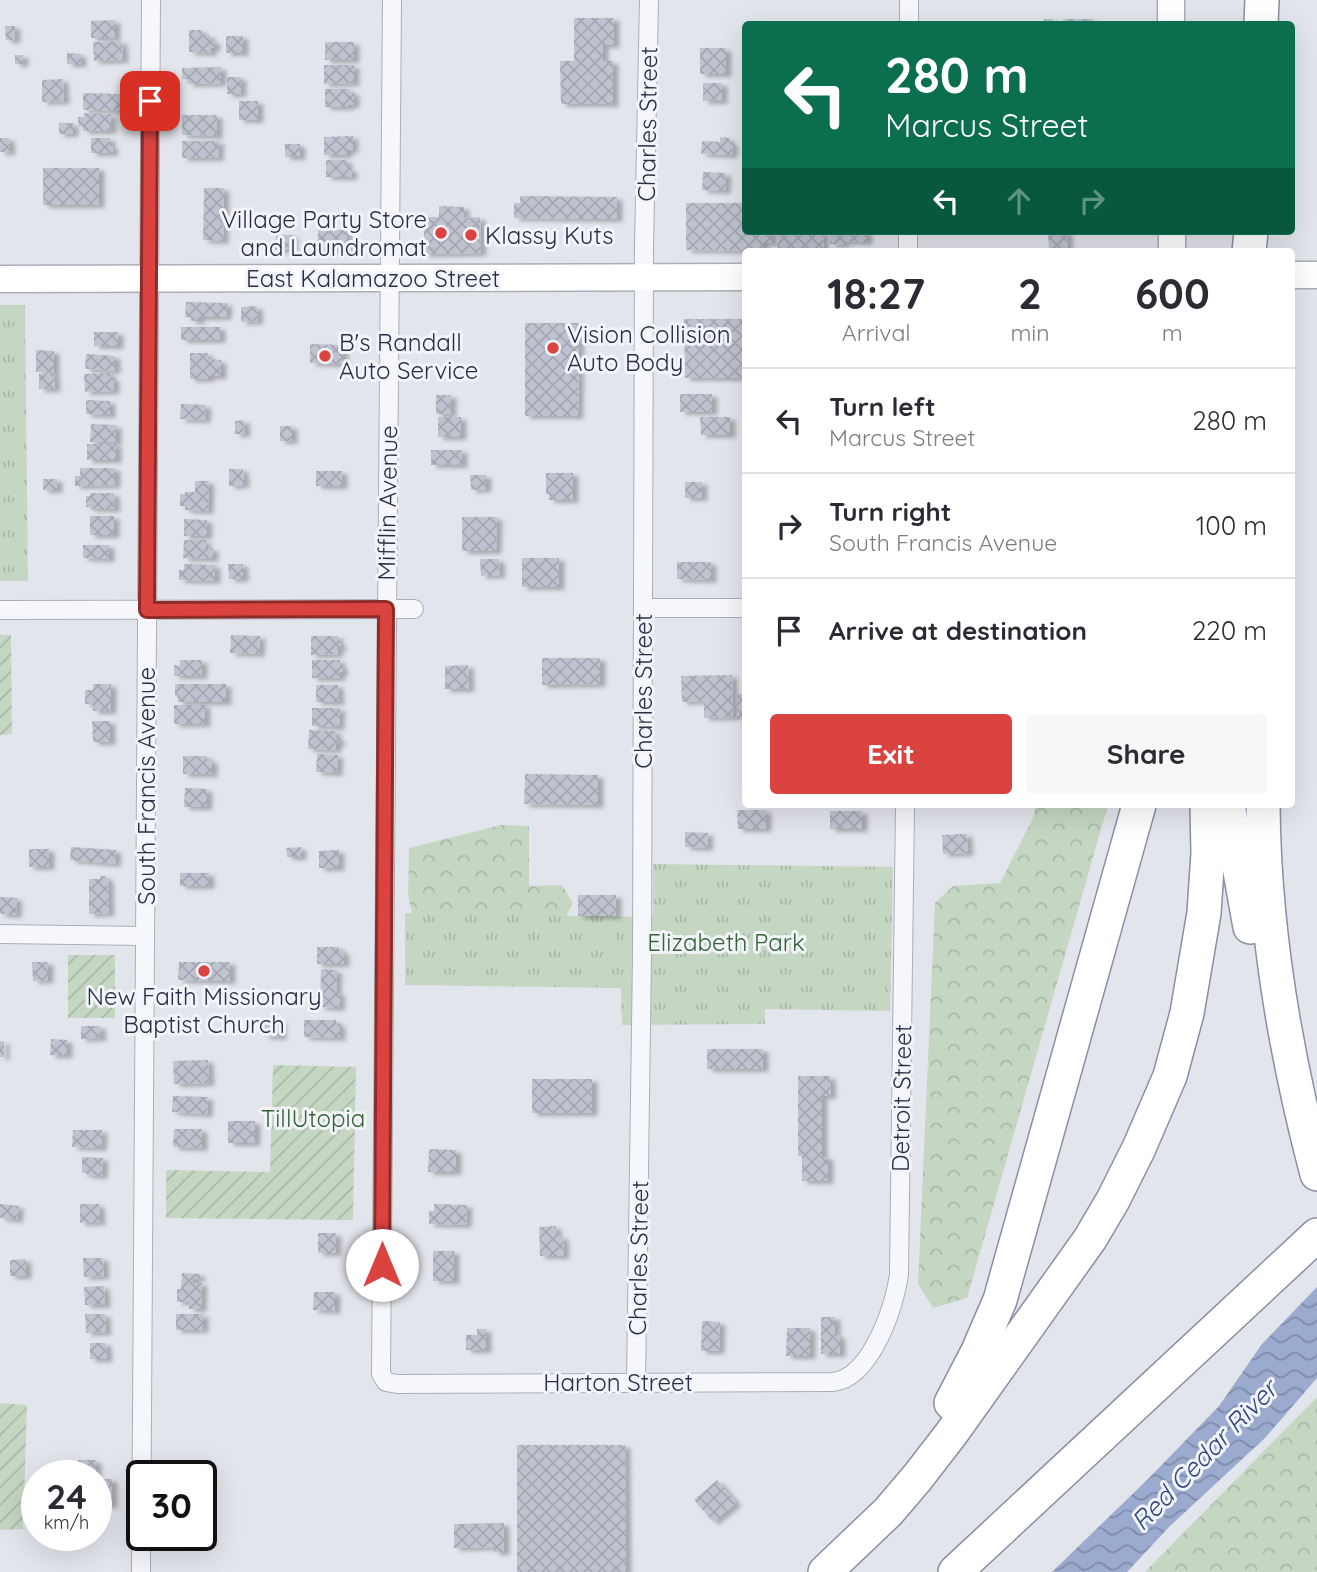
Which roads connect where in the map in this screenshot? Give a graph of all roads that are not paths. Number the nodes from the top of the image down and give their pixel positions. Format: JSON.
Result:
{"nodes":[{"id":1,"x":151,"y":0,"type":"edge"},
{"id":2,"x":392,"y":0,"type":"edge"},
{"id":3,"x":649,"y":0,"type":"edge"},
{"id":4,"x":909,"y":0,"type":"edge"},
{"id":5,"x":1171,"y":0,"type":"edge"},
{"id":6,"x":1263,"y":0,"type":"edge"},
{"id":7,"x":909,"y":21,"type":"edge"},
{"id":8,"x":1171,"y":21,"type":"edge"},
{"id":9,"x":1263,"y":21,"type":"edge"},
{"id":10,"x":1295,"y":275,"type":"edge"},
{"id":11,"x":1317,"y":275,"type":"edge"},
{"id":12,"x":389,"y":277,"type":"junction"},
{"id":13,"x":742,"y":277,"type":"edge"},
{"id":14,"x":149,"y":278,"type":"junction"},
{"id":15,"x":644,"y":278,"type":"junction"},
{"id":16,"x":0,"y":279,"type":"edge"},
{"id":17,"x":643,"y":608,"type":"junction"},
{"id":18,"x":742,"y":608,"type":"edge"},
{"id":19,"x":386,"y":609,"type":"junction"},
{"id":20,"x":414,"y":609,"type":"dead end"},
{"id":21,"x":0,"y":610,"type":"edge"},
{"id":22,"x":147,"y":610,"type":"junction"},
{"id":23,"x":905,"y":808,"type":"edge"},
{"id":24,"x":1138,"y":808,"type":"edge"},
{"id":25,"x":1207,"y":808,"type":"edge"},
{"id":26,"x":1229,"y":808,"type":"edge"},
{"id":27,"x":1263,"y":808,"type":"edge"},
{"id":28,"x":0,"y":934,"type":"edge"},
{"id":29,"x":144,"y":936,"type":"junction"},
{"id":30,"x":1299,"y":1104,"type":"junction"},
{"id":31,"x":1317,"y":1173,"type":"edge"},
{"id":32,"x":1317,"y":1235,"type":"edge"},
{"id":33,"x":849,"y":1377,"type":"joint"},
{"id":34,"x":386,"y":1382,"type":"joint"},
{"id":35,"x":636,"y":1382,"type":"junction"},
{"id":36,"x":853,"y":1546,"type":"junction"},
{"id":37,"x":141,"y":1572,"type":"edge"},
{"id":38,"x":825,"y":1572,"type":"edge"},
{"id":39,"x":955,"y":1572,"type":"edge"}],
"edges":[{"from":1,"to":14,"type":"street","name":"South Francis Avenue"},
{"from":2,"to":12,"type":"street","name":"Mifflin Avenue"},
{"from":3,"to":15,"type":"street","name":"Charles Street"},
{"from":4,"to":7,"type":"street"},
{"from":5,"to":8,"type":"street"},
{"from":6,"to":9,"type":"highway"},
{"from":10,"to":11,"type":"street"},
{"from":12,"to":14,"type":"street","name":"East Kalamazoo Street"},
{"from":12,"to":15,"type":"street","name":"East Kalamazoo Street"},
{"from":12,"to":19,"type":"street","name":"Mifflin Avenue"},
{"from":13,"to":15,"type":"street","name":"East Kalamazoo Street"},
{"from":14,"to":16,"type":"street","name":"East Kalamazoo Street"},
{"from":14,"to":22,"type":"street","name":"South Francis Avenue"},
{"from":15,"to":17,"type":"street","name":"Charles Street"},
{"from":17,"to":18,"type":"street"},
{"from":17,"to":35,"type":"street","name":"Charles Street"},
{"from":19,"to":20,"type":"street"},
{"from":19,"to":22,"type":"street"},
{"from":19,"to":34,"type":"street","name":"Mifflin Avenue"},
{"from":21,"to":22,"type":"street"},
{"from":22,"to":29,"type":"street","name":"South Francis Avenue"},
{"from":23,"to":33,"type":"street","name":"Detroit Street"},
{"from":24,"to":36,"type":"highway"},
{"from":25,"to":36,"type":"highway"},
{"from":26,"to":30,"type":"highway"},
{"from":27,"to":30,"type":"highway"},
{"from":28,"to":29,"type":"street"},
{"from":29,"to":37,"type":"street","name":"South Francis Avenue"},
{"from":30,"to":31,"type":"highway"},
{"from":32,"to":39,"type":"highway"},
{"from":33,"to":35,"type":"street","name":"Harton Street"},
{"from":34,"to":35,"type":"street","name":"Harton Street"},
{"from":36,"to":38,"type":"highway"}]}
